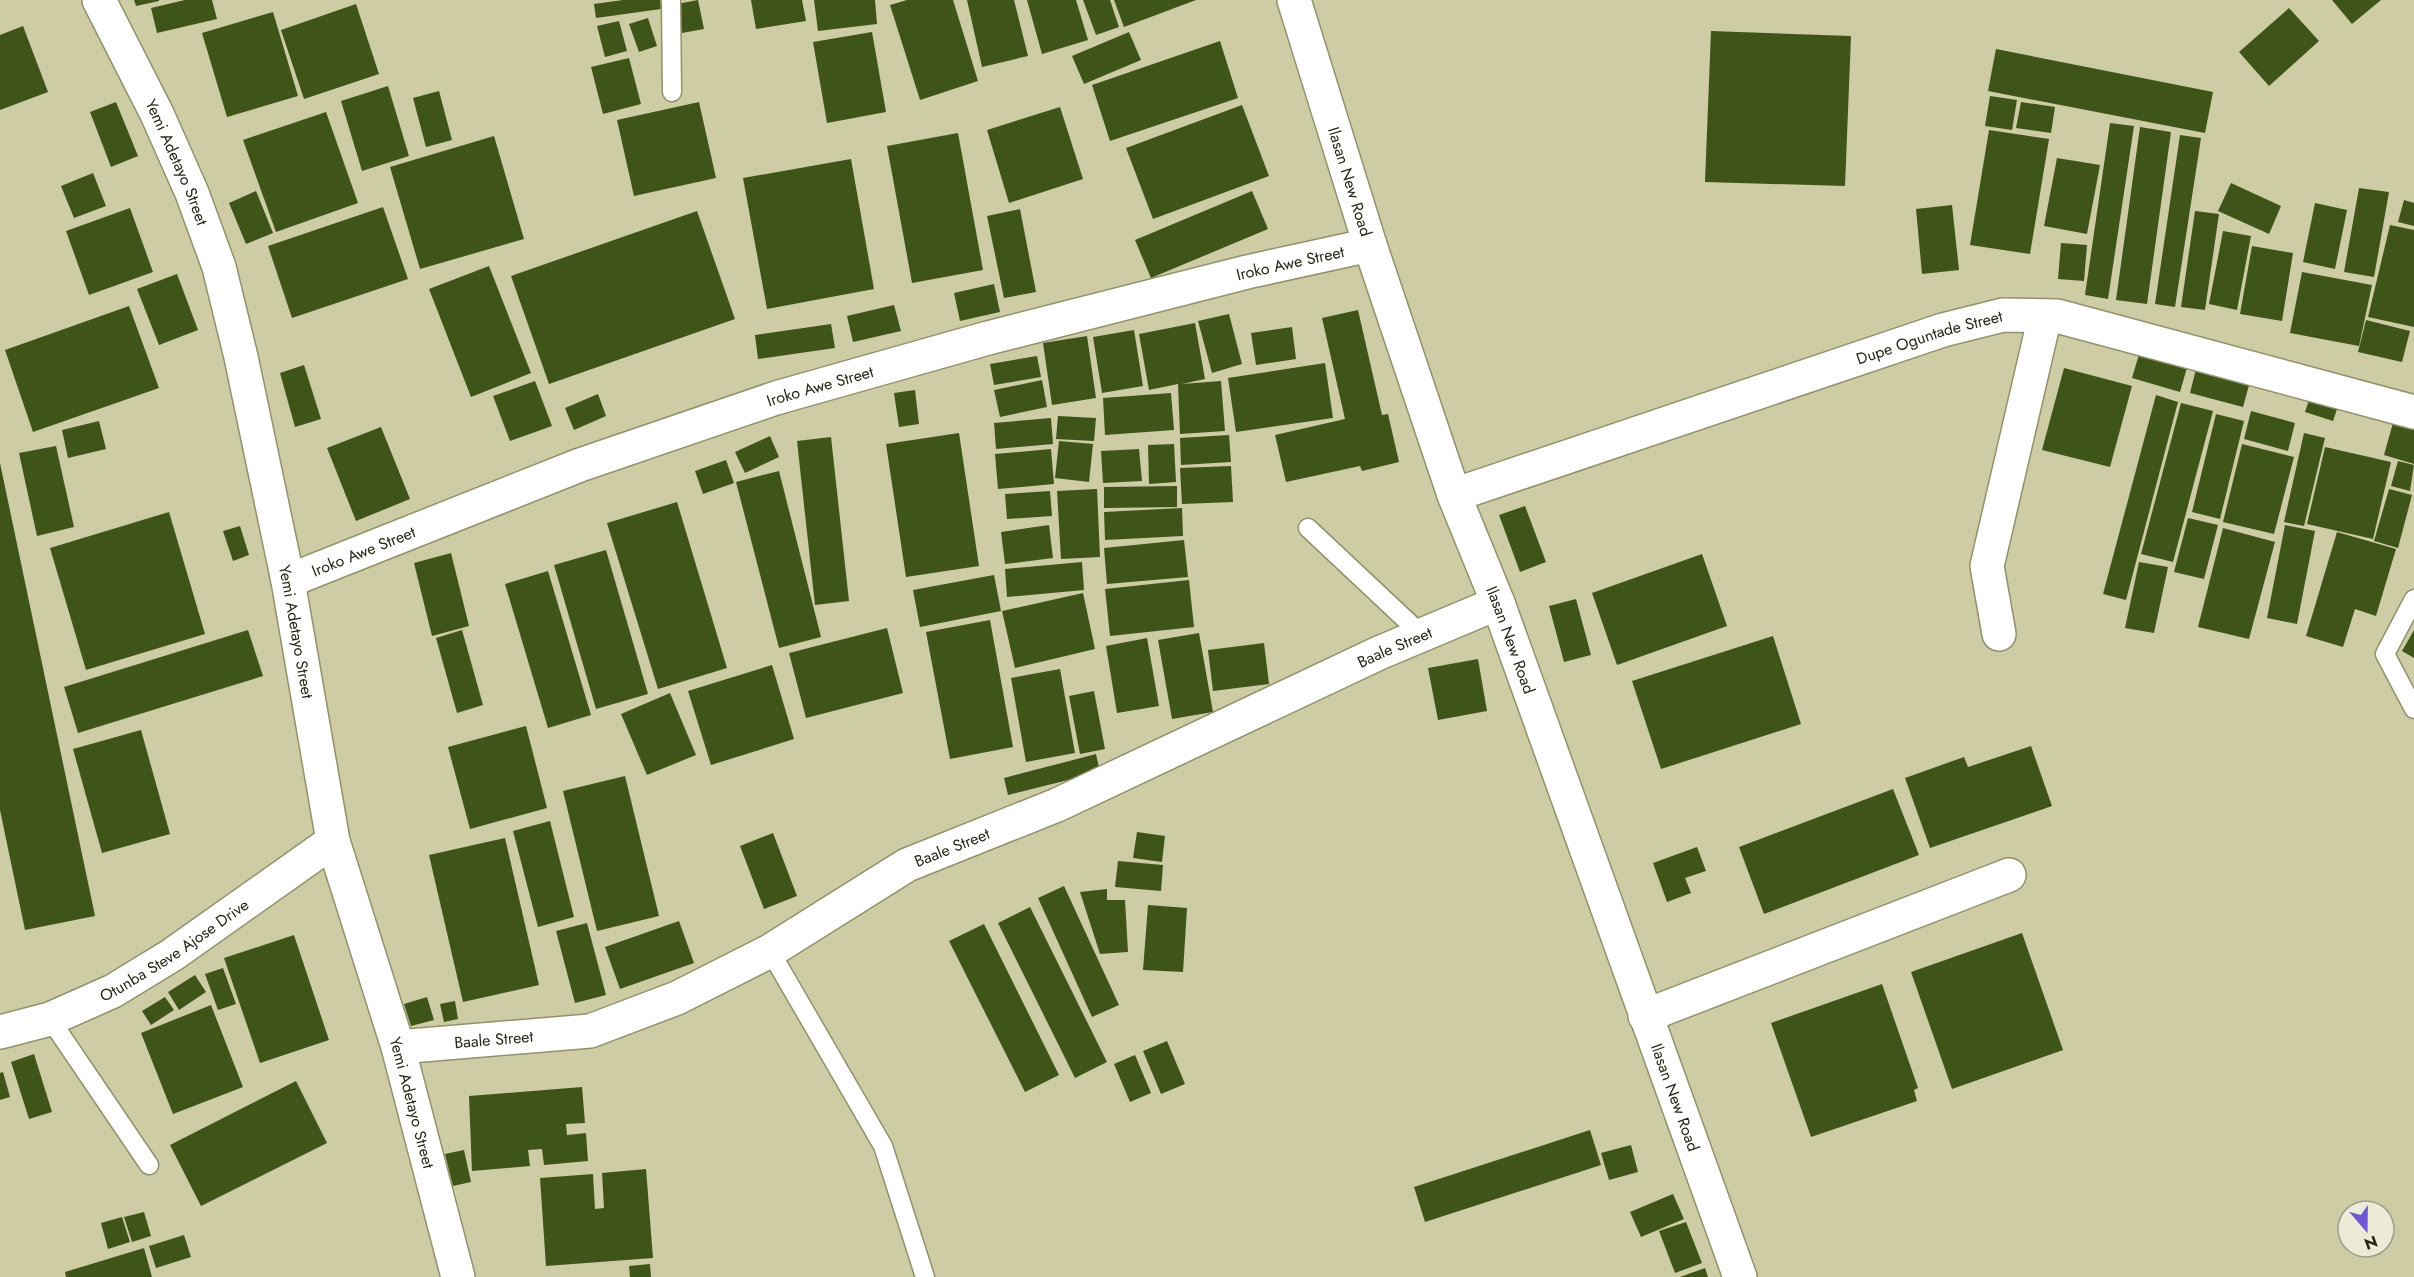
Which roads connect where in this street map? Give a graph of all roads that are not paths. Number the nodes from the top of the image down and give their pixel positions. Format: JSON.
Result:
{"nodes":[{"id":1,"x":99,"y":0,"type":"edge"},
{"id":2,"x":671,"y":0,"type":"edge"},
{"id":3,"x":1294,"y":0,"type":"edge"},
{"id":4,"x":672,"y":93,"type":"dead end"},
{"id":5,"x":1370,"y":244,"type":"junction"},
{"id":6,"x":2046,"y":316,"type":"junction"},
{"id":7,"x":2414,"y":412,"type":"edge"},
{"id":8,"x":1454,"y":495,"type":"junction"},
{"id":9,"x":1308,"y":528,"type":"dead end"},
{"id":10,"x":288,"y":581,"type":"junction"},
{"id":11,"x":2414,"y":599,"type":"edge"},
{"id":12,"x":1498,"y":603,"type":"junction"},
{"id":13,"x":1999,"y":634,"type":"dead end"},
{"id":14,"x":1422,"y":635,"type":"junction"},
{"id":15,"x":2414,"y":709,"type":"edge"},
{"id":16,"x":333,"y":841,"type":"junction"},
{"id":17,"x":2009,"y":875,"type":"dead end"},
{"id":18,"x":770,"y":951,"type":"junction"},
{"id":19,"x":1645,"y":1016,"type":"junction"},
{"id":20,"x":50,"y":1019,"type":"junction"},
{"id":21,"x":0,"y":1032,"type":"edge"},
{"id":22,"x":398,"y":1047,"type":"junction"},
{"id":23,"x":149,"y":1165,"type":"dead end"},
{"id":24,"x":458,"y":1277,"type":"edge"},
{"id":25,"x":925,"y":1277,"type":"edge"},
{"id":26,"x":1740,"y":1277,"type":"edge"}],
"edges":[{"from":1,"to":10,"type":"street","name":"Yemi Adetayo Street"},
{"from":2,"to":4,"type":"lane"},
{"from":3,"to":5,"type":"street","name":"Ilasan New Road"},
{"from":5,"to":8,"type":"street","name":"Ilasan New Road"},
{"from":5,"to":10,"type":"street","name":"Iroko Awe Street"},
{"from":6,"to":7,"type":"street","name":"Dupe Oguntade Street"},
{"from":6,"to":8,"type":"street","name":"Dupe Oguntade Street"},
{"from":6,"to":13,"type":"street"},
{"from":8,"to":12,"type":"street","name":"Ilasan New Road"},
{"from":9,"to":14,"type":"lane"},
{"from":10,"to":16,"type":"street","name":"Yemi Adetayo Street"},
{"from":11,"to":15,"type":"lane"},
{"from":12,"to":14,"type":"street","name":"Baale Street"},
{"from":12,"to":19,"type":"street","name":"Ilasan New Road"},
{"from":14,"to":18,"type":"street","name":"Baale Street"},
{"from":16,"to":20,"type":"street","name":"Otunba Steve Ajose Drive"},
{"from":16,"to":22,"type":"street","name":"Yemi Adetayo Street"},
{"from":17,"to":19,"type":"street"},
{"from":18,"to":22,"type":"street","name":"Baale Street"},
{"from":18,"to":25,"type":"lane"},
{"from":19,"to":26,"type":"street","name":"Ilasan New Road"},
{"from":20,"to":21,"type":"street","name":"Otunba Steve Ajose Drive"},
{"from":20,"to":23,"type":"lane"},
{"from":22,"to":24,"type":"street","name":"Yemi Adetayo Street"}]}
